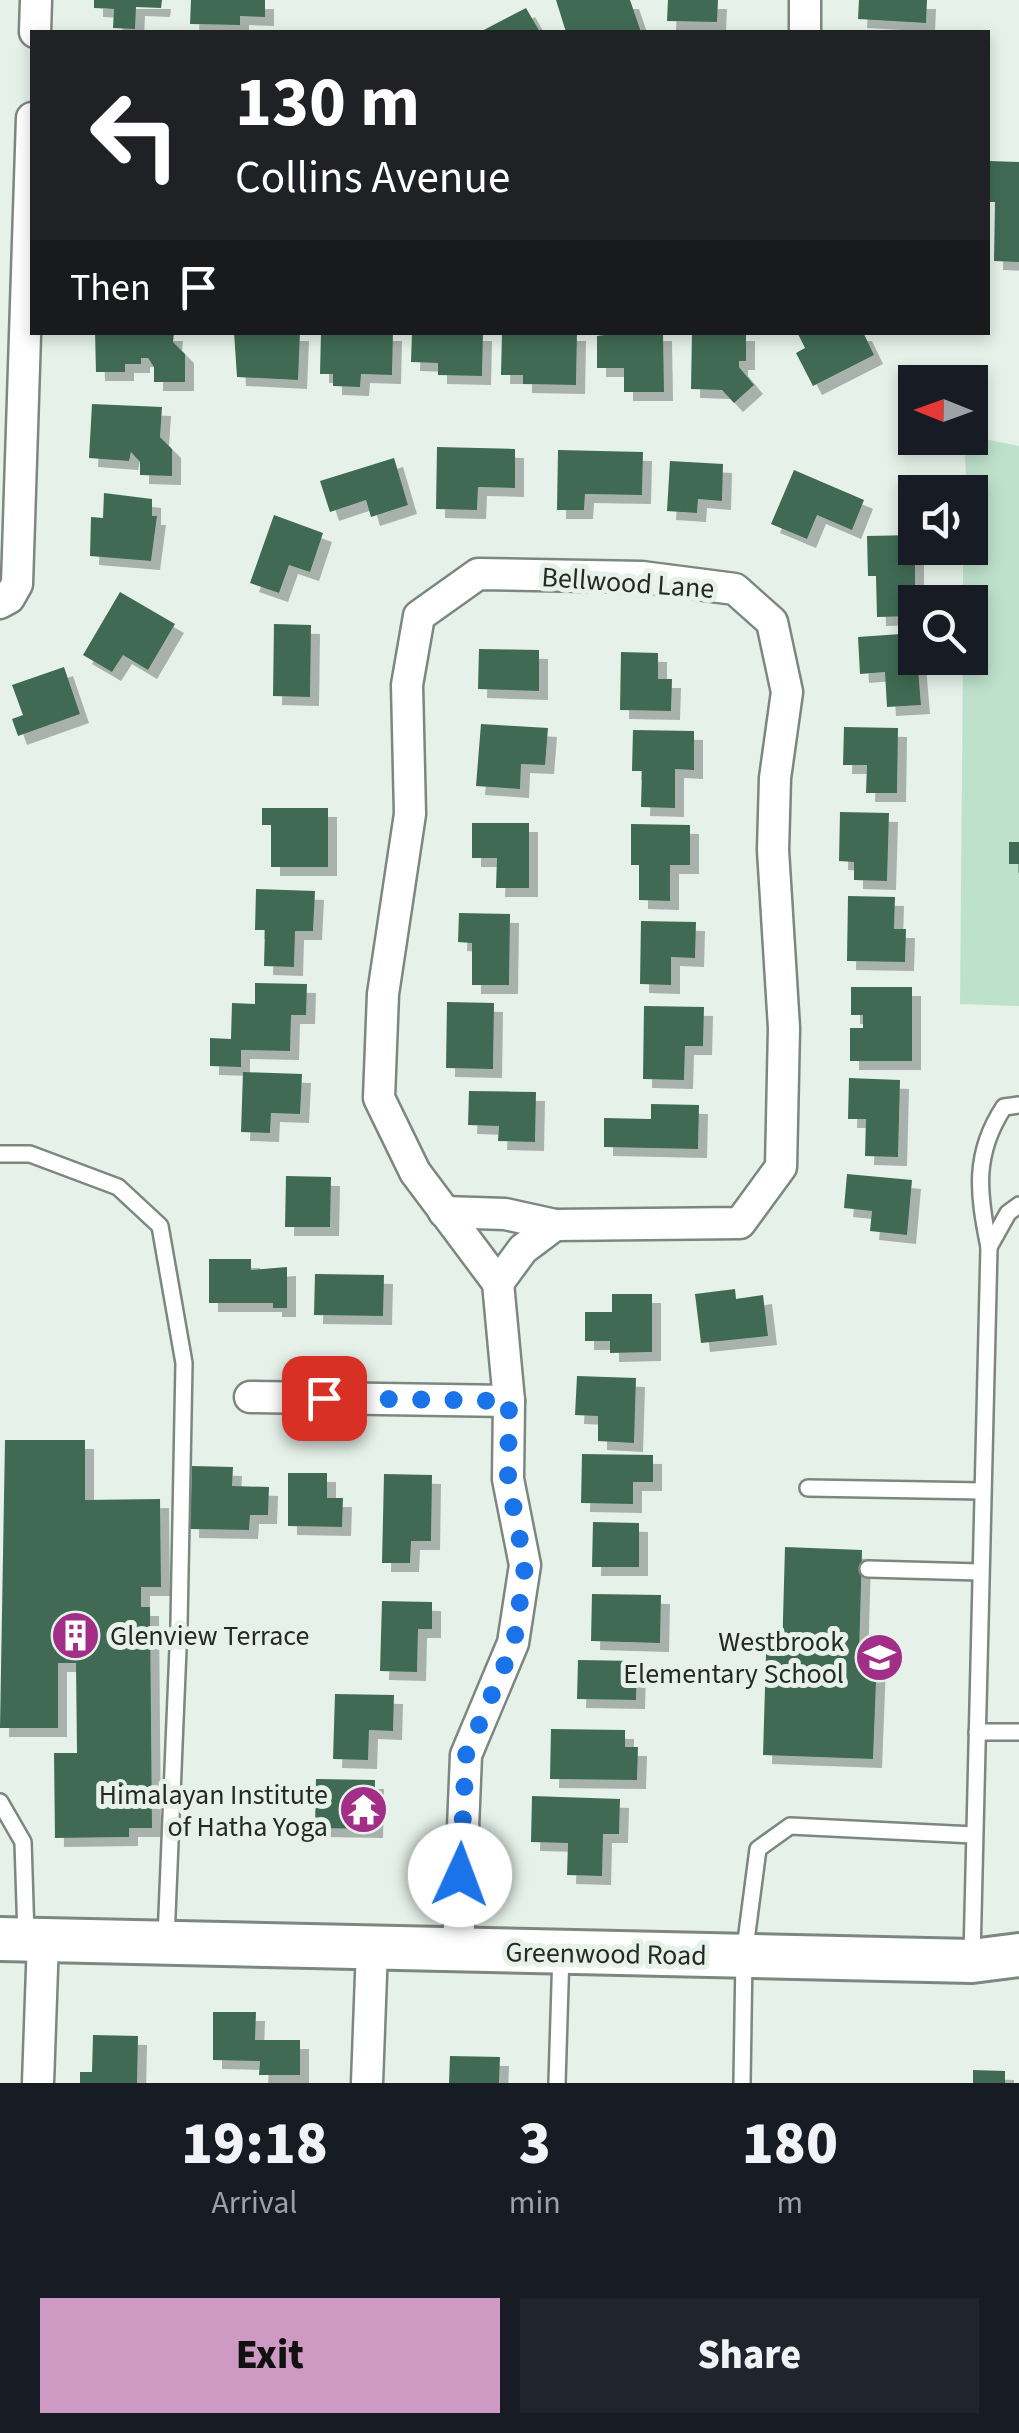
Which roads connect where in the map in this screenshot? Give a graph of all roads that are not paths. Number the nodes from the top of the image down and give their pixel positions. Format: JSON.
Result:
{"nodes":[{"id":1,"x":36,"y":0,"type":"edge"},
{"id":2,"x":805,"y":0,"type":"edge"},
{"id":3,"x":35,"y":30,"type":"edge"},
{"id":4,"x":804,"y":30,"type":"edge"},
{"id":5,"x":30,"y":140,"type":"edge"},
{"id":6,"x":21,"y":241,"type":"edge"},
{"id":7,"x":0,"y":603,"type":"edge"},
{"id":8,"x":1019,"y":1105,"type":"edge"},
{"id":9,"x":0,"y":1154,"type":"edge"},
{"id":10,"x":1019,"y":1205,"type":"edge"},
{"id":11,"x":444,"y":1212,"type":"junction"},
{"id":12,"x":555,"y":1225,"type":"junction"},
{"id":13,"x":988,"y":1247,"type":"junction"},
{"id":14,"x":498,"y":1283,"type":"junction"},
{"id":15,"x":250,"y":1397,"type":"dead end"},
{"id":16,"x":509,"y":1401,"type":"junction"},
{"id":17,"x":808,"y":1488,"type":"dead end"},
{"id":18,"x":982,"y":1490,"type":"junction"},
{"id":19,"x":868,"y":1569,"type":"dead end"},
{"id":20,"x":980,"y":1572,"type":"junction"},
{"id":21,"x":977,"y":1732,"type":"junction"},
{"id":22,"x":1019,"y":1732,"type":"edge"},
{"id":23,"x":0,"y":1802,"type":"edge"},
{"id":24,"x":974,"y":1835,"type":"junction"},
{"id":25,"x":23,"y":1940,"type":"edge"},
{"id":26,"x":166,"y":1943,"type":"junction"},
{"id":27,"x":372,"y":1948,"type":"junction"},
{"id":28,"x":458,"y":1950,"type":"junction"},
{"id":29,"x":560,"y":1952,"type":"junction"},
{"id":30,"x":1019,"y":1955,"type":"edge"},
{"id":31,"x":744,"y":1956,"type":"junction"},
{"id":32,"x":972,"y":1961,"type":"junction"},
{"id":33,"x":1019,"y":1975,"type":"edge"},
{"id":34,"x":38,"y":2083,"type":"edge"},
{"id":35,"x":367,"y":2083,"type":"edge"},
{"id":36,"x":557,"y":2083,"type":"edge"},
{"id":37,"x":742,"y":2083,"type":"edge"}],
"edges":[{"from":1,"to":3,"type":"street"},
{"from":2,"to":4,"type":"street"},
{"from":5,"to":6,"type":"street"},
{"from":6,"to":7,"type":"street"},
{"from":8,"to":13,"type":"lane"},
{"from":9,"to":26,"type":"lane"},
{"from":10,"to":13,"type":"lane"},
{"from":11,"to":12,"type":"street","name":"Bellwood Lane"},
{"from":11,"to":12,"type":"street","name":"Bellwood Lane"},
{"from":11,"to":14,"type":"street","name":"Bellwood Lane"},
{"from":12,"to":14,"type":"street"},
{"from":13,"to":18,"type":"lane"},
{"from":14,"to":16,"type":"street"},
{"from":15,"to":16,"type":"street"},
{"from":16,"to":28,"type":"street"},
{"from":17,"to":18,"type":"lane"},
{"from":18,"to":20,"type":"lane"},
{"from":19,"to":20,"type":"lane"},
{"from":20,"to":21,"type":"lane"},
{"from":21,"to":22,"type":"lane"},
{"from":21,"to":24,"type":"lane"},
{"from":23,"to":25,"type":"lane"},
{"from":24,"to":31,"type":"lane"},
{"from":24,"to":32,"type":"lane"},
{"from":25,"to":26,"type":"main road","name":"Greenwood Road"},
{"from":25,"to":34,"type":"street"},
{"from":26,"to":27,"type":"main road","name":"Greenwood Road"},
{"from":27,"to":28,"type":"main road","name":"Greenwood Road"},
{"from":27,"to":35,"type":"street"},
{"from":28,"to":29,"type":"main road","name":"Greenwood Road"},
{"from":29,"to":31,"type":"main road","name":"Greenwood Road"},
{"from":29,"to":36,"type":"lane"},
{"from":30,"to":32,"type":"main road","name":"Greenwood Road"},
{"from":31,"to":32,"type":"main road","name":"Greenwood Road"},
{"from":31,"to":37,"type":"lane"},
{"from":32,"to":33,"type":"main road","name":"Greenwood Road"}]}
